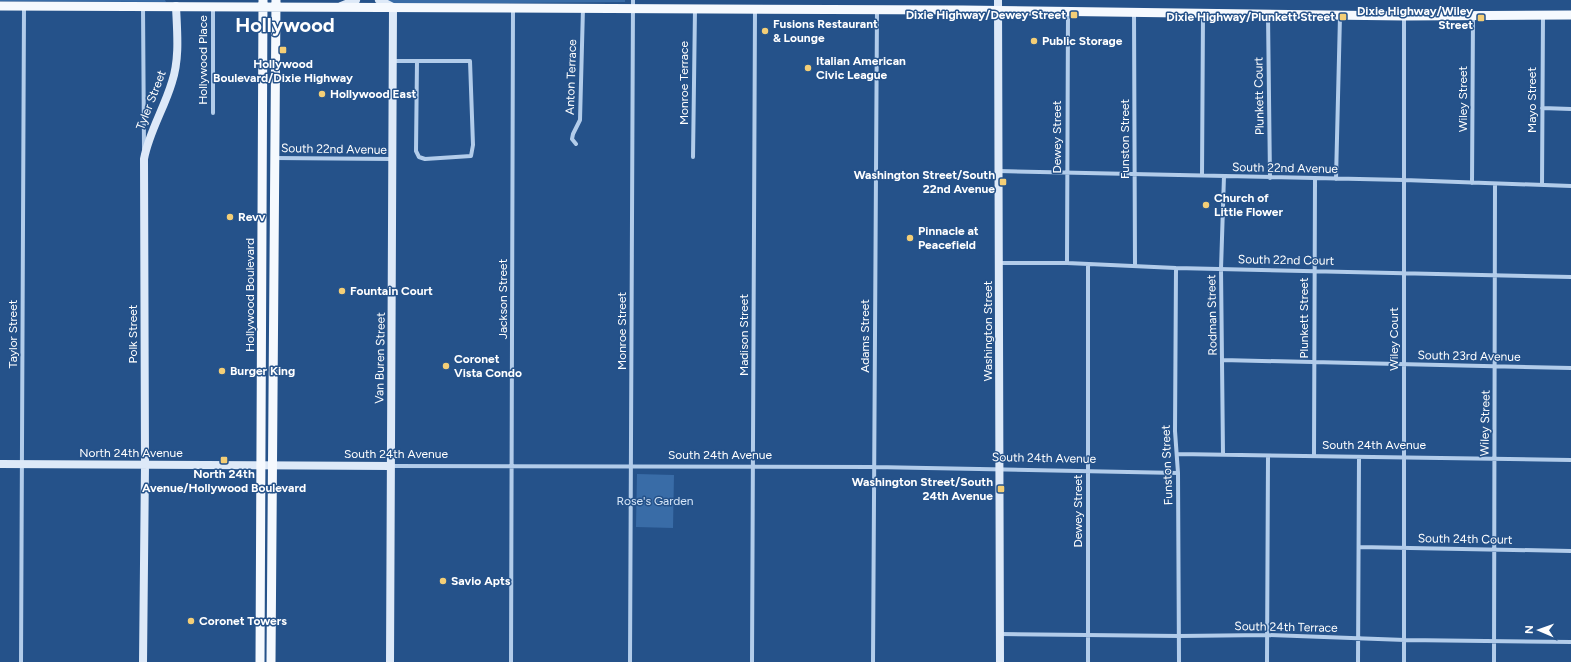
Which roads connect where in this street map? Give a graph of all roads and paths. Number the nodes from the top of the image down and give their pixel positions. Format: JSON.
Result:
{"nodes":[{"id":1,"x":356,"y":0,"type":"edge"},
{"id":2,"x":379,"y":0,"type":"edge"},
{"id":3,"x":998,"y":0,"type":"edge"},
{"id":4,"x":176,"y":3,"type":"edge"},
{"id":5,"x":270,"y":3,"type":"edge"},
{"id":6,"x":633,"y":4,"type":"edge"},
{"id":7,"x":0,"y":6,"type":"edge"},
{"id":8,"x":24,"y":6,"type":"junction"},
{"id":9,"x":142,"y":6,"type":"junction"},
{"id":10,"x":213,"y":6,"type":"junction"},
{"id":11,"x":338,"y":7,"type":"junction"},
{"id":12,"x":393,"y":7,"type":"junction"},
{"id":13,"x":513,"y":8,"type":"junction"},
{"id":14,"x":583,"y":8,"type":"junction"},
{"id":15,"x":695,"y":9,"type":"junction"},
{"id":16,"x":755,"y":9,"type":"junction"},
{"id":17,"x":876,"y":9,"type":"junction"},
{"id":18,"x":998,"y":10,"type":"junction"},
{"id":19,"x":1068,"y":12,"type":"junction"},
{"id":20,"x":1134,"y":13,"type":"junction"},
{"id":21,"x":1203,"y":14,"type":"junction"},
{"id":22,"x":1268,"y":14,"type":"junction"},
{"id":23,"x":1340,"y":15,"type":"junction"},
{"id":24,"x":1543,"y":15,"type":"junction"},
{"id":25,"x":1571,"y":15,"type":"edge"},
{"id":26,"x":1404,"y":16,"type":"junction"},
{"id":27,"x":1474,"y":16,"type":"junction"},
{"id":28,"x":393,"y":61,"type":"junction"},
{"id":29,"x":416,"y":61,"type":"junction"},
{"id":30,"x":275,"y":70,"type":"junction"},
{"id":31,"x":263,"y":72,"type":"junction"},
{"id":32,"x":1542,"y":108,"type":"junction"},
{"id":33,"x":1571,"y":109,"type":"edge"},
{"id":34,"x":213,"y":113,"type":"dead end"},
{"id":35,"x":576,"y":144,"type":"dead end"},
{"id":36,"x":694,"y":157,"type":"dead end"},
{"id":37,"x":275,"y":158,"type":"junction"},
{"id":38,"x":144,"y":159,"type":"junction"},
{"id":39,"x":393,"y":159,"type":"junction"},
{"id":40,"x":999,"y":171,"type":"junction"},
{"id":41,"x":1067,"y":172,"type":"junction"},
{"id":42,"x":1135,"y":173,"type":"junction"},
{"id":43,"x":1202,"y":175,"type":"junction"},
{"id":44,"x":1224,"y":176,"type":"junction"},
{"id":45,"x":1270,"y":178,"type":"junction"},
{"id":46,"x":1336,"y":178,"type":"junction"},
{"id":47,"x":1315,"y":179,"type":"junction"},
{"id":48,"x":1404,"y":180,"type":"junction"},
{"id":49,"x":1472,"y":183,"type":"junction"},
{"id":50,"x":1495,"y":184,"type":"junction"},
{"id":51,"x":1542,"y":185,"type":"junction"},
{"id":52,"x":1571,"y":186,"type":"edge"},
{"id":53,"x":1000,"y":263,"type":"junction"},
{"id":54,"x":1067,"y":263,"type":"junction"},
{"id":55,"x":1088,"y":265,"type":"junction"},
{"id":56,"x":1135,"y":265,"type":"junction"},
{"id":57,"x":1176,"y":268,"type":"junction"},
{"id":58,"x":1221,"y":269,"type":"junction"},
{"id":59,"x":1313,"y":271,"type":"junction"},
{"id":60,"x":1404,"y":273,"type":"junction"},
{"id":61,"x":1494,"y":275,"type":"junction"},
{"id":62,"x":1571,"y":277,"type":"edge"},
{"id":63,"x":1222,"y":360,"type":"junction"},
{"id":64,"x":261,"y":361,"type":"junction"},
{"id":65,"x":1314,"y":363,"type":"junction"},
{"id":66,"x":1404,"y":365,"type":"junction"},
{"id":67,"x":1496,"y":366,"type":"junction"},
{"id":68,"x":1571,"y":368,"type":"edge"},
{"id":69,"x":273,"y":388,"type":"junction"},
{"id":70,"x":1177,"y":454,"type":"junction"},
{"id":71,"x":1223,"y":454,"type":"junction"},
{"id":72,"x":1268,"y":456,"type":"junction"},
{"id":73,"x":1314,"y":456,"type":"junction"},
{"id":74,"x":1359,"y":457,"type":"junction"},
{"id":75,"x":1404,"y":457,"type":"junction"},
{"id":76,"x":1494,"y":459,"type":"junction"},
{"id":77,"x":1571,"y":460,"type":"edge"},
{"id":78,"x":0,"y":464,"type":"edge"},
{"id":79,"x":22,"y":464,"type":"junction"},
{"id":80,"x":145,"y":465,"type":"junction"},
{"id":81,"x":261,"y":465,"type":"junction"},
{"id":82,"x":273,"y":466,"type":"junction"},
{"id":83,"x":391,"y":466,"type":"junction"},
{"id":84,"x":512,"y":467,"type":"junction"},
{"id":85,"x":631,"y":467,"type":"junction"},
{"id":86,"x":753,"y":467,"type":"junction"},
{"id":87,"x":874,"y":468,"type":"junction"},
{"id":88,"x":1000,"y":469,"type":"junction"},
{"id":89,"x":1088,"y":471,"type":"junction"},
{"id":90,"x":1178,"y":473,"type":"junction"},
{"id":91,"x":1359,"y":547,"type":"junction"},
{"id":92,"x":1404,"y":548,"type":"junction"},
{"id":93,"x":1493,"y":549,"type":"junction"},
{"id":94,"x":1571,"y":550,"type":"edge"},
{"id":95,"x":1000,"y":634,"type":"junction"},
{"id":96,"x":1088,"y":635,"type":"junction"},
{"id":97,"x":1266,"y":635,"type":"junction"},
{"id":98,"x":1179,"y":636,"type":"junction"},
{"id":99,"x":1357,"y":639,"type":"junction"},
{"id":100,"x":1405,"y":640,"type":"junction"},
{"id":101,"x":1494,"y":641,"type":"junction"},
{"id":102,"x":1571,"y":642,"type":"edge"},
{"id":103,"x":21,"y":662,"type":"edge"},
{"id":104,"x":143,"y":662,"type":"edge"},
{"id":105,"x":260,"y":662,"type":"edge"},
{"id":106,"x":272,"y":662,"type":"edge"},
{"id":107,"x":390,"y":662,"type":"edge"},
{"id":108,"x":511,"y":662,"type":"edge"},
{"id":109,"x":630,"y":662,"type":"edge"},
{"id":110,"x":752,"y":662,"type":"edge"},
{"id":111,"x":873,"y":662,"type":"edge"},
{"id":112,"x":1000,"y":662,"type":"edge"},
{"id":113,"x":1088,"y":662,"type":"edge"},
{"id":114,"x":1179,"y":662,"type":"edge"},
{"id":115,"x":1267,"y":662,"type":"edge"},
{"id":116,"x":1358,"y":662,"type":"edge"},
{"id":117,"x":1404,"y":662,"type":"edge"},
{"id":118,"x":1494,"y":662,"type":"edge"}],
"edges":[{"from":1,"to":11,"type":"main road"},
{"from":2,"to":12,"type":"main road"},
{"from":3,"to":18,"type":"main road","name":"Washington Street"},
{"from":4,"to":9,"type":"main road"},
{"from":4,"to":10,"type":"main road"},
{"from":4,"to":38,"type":"main road","name":"Tyler Street"},
{"from":5,"to":10,"type":"main road"},
{"from":5,"to":11,"type":"main road"},
{"from":5,"to":30,"type":"main road","name":"Hollywood Boulevard"},
{"from":5,"to":31,"type":"main road","name":"Hollywood Boulevard"},
{"from":6,"to":14,"type":"main road"},
{"from":6,"to":15,"type":"main road"},
{"from":6,"to":85,"type":"street","name":"Monroe Street"},
{"from":7,"to":8,"type":"main road"},
{"from":8,"to":9,"type":"main road"},
{"from":8,"to":79,"type":"street","name":"Taylor Street"},
{"from":9,"to":38,"type":"street","name":"Polk Street"},
{"from":10,"to":34,"type":"street","name":"Hollywood Place"},
{"from":11,"to":12,"type":"main road"},
{"from":12,"to":13,"type":"main road"},
{"from":12,"to":28,"type":"main road","name":"Van Buren Street"},
{"from":13,"to":14,"type":"main road"},
{"from":13,"to":84,"type":"street","name":"Jackson Street"},
{"from":14,"to":35,"type":"street","name":"Anton Terrace"},
{"from":15,"to":16,"type":"main road"},
{"from":15,"to":36,"type":"street","name":"Monroe Terrace"},
{"from":16,"to":17,"type":"main road"},
{"from":16,"to":86,"type":"street","name":"Madison Street"},
{"from":17,"to":18,"type":"main road"},
{"from":17,"to":87,"type":"street","name":"Adams Street"},
{"from":18,"to":19,"type":"main road"},
{"from":18,"to":40,"type":"main road","name":"Washington Street"},
{"from":19,"to":20,"type":"main road"},
{"from":19,"to":41,"type":"street","name":"Dewey Street"},
{"from":20,"to":21,"type":"main road"},
{"from":20,"to":42,"type":"street","name":"Funston Street"},
{"from":21,"to":22,"type":"main road"},
{"from":21,"to":43,"type":"street"},
{"from":22,"to":23,"type":"main road"},
{"from":22,"to":45,"type":"street","name":"Plunkett Court"},
{"from":23,"to":26,"type":"main road"},
{"from":23,"to":46,"type":"street"},
{"from":24,"to":25,"type":"main road"},
{"from":24,"to":27,"type":"main road"},
{"from":24,"to":32,"type":"street","name":"Mayo Street"},
{"from":26,"to":27,"type":"main road"},
{"from":26,"to":48,"type":"street","name":"Wiley Court"},
{"from":27,"to":49,"type":"street","name":"Wiley Street"},
{"from":28,"to":29,"type":"street"},
{"from":28,"to":39,"type":"main road","name":"Van Buren Street"},
{"from":29,"to":29,"type":"street"},
{"from":30,"to":31,"type":"main road"},
{"from":30,"to":37,"type":"main road","name":"Hollywood Boulevard"},
{"from":31,"to":64,"type":"main road","name":"Hollywood Boulevard"},
{"from":32,"to":33,"type":"street"},
{"from":32,"to":51,"type":"street","name":"Mayo Street"},
{"from":37,"to":39,"type":"street","name":"South 22nd Avenue"},
{"from":37,"to":69,"type":"main road","name":"Hollywood Boulevard"},
{"from":38,"to":80,"type":"main road","name":"Polk Street"},
{"from":39,"to":83,"type":"main road","name":"Van Buren Street"},
{"from":40,"to":41,"type":"street","name":"South 22nd Avenue"},
{"from":40,"to":53,"type":"main road","name":"Washington Street"},
{"from":41,"to":42,"type":"street","name":"South 22nd Avenue"},
{"from":41,"to":54,"type":"street","name":"Dewey Street"},
{"from":42,"to":43,"type":"street","name":"South 22nd Avenue"},
{"from":42,"to":56,"type":"street","name":"Funston Street"},
{"from":43,"to":44,"type":"street","name":"South 22nd Avenue"},
{"from":44,"to":45,"type":"street","name":"South 22nd Avenue"},
{"from":44,"to":58,"type":"street","name":"Rodman Street"},
{"from":45,"to":47,"type":"street","name":"South 22nd Avenue"},
{"from":46,"to":47,"type":"street","name":"South 22nd Avenue"},
{"from":46,"to":48,"type":"street","name":"South 22nd Avenue"},
{"from":47,"to":59,"type":"street","name":"Plunkett Street"},
{"from":48,"to":49,"type":"street","name":"South 22nd Avenue"},
{"from":48,"to":60,"type":"street","name":"Wiley Court"},
{"from":49,"to":50,"type":"street","name":"South 22nd Avenue"},
{"from":50,"to":51,"type":"street","name":"South 22nd Avenue"},
{"from":50,"to":61,"type":"street","name":"Wiley Street"},
{"from":51,"to":52,"type":"street","name":"South 22nd Avenue"},
{"from":53,"to":54,"type":"street","name":"South 22nd Court"},
{"from":53,"to":88,"type":"main road","name":"Washington Street"},
{"from":54,"to":55,"type":"street","name":"South 22nd Court"},
{"from":55,"to":56,"type":"street","name":"South 22nd Court"},
{"from":55,"to":89,"type":"street","name":"Dewey Street"},
{"from":56,"to":57,"type":"street","name":"South 22nd Court"},
{"from":57,"to":58,"type":"street","name":"South 22nd Court"},
{"from":57,"to":70,"type":"street","name":"Funston Street"},
{"from":58,"to":59,"type":"street","name":"South 22nd Court"},
{"from":58,"to":63,"type":"street","name":"Rodman Street"},
{"from":59,"to":60,"type":"street","name":"South 22nd Court"},
{"from":59,"to":65,"type":"street","name":"Plunkett Street"},
{"from":60,"to":61,"type":"street","name":"South 22nd Court"},
{"from":60,"to":66,"type":"street","name":"Wiley Court"},
{"from":61,"to":62,"type":"street","name":"South 22nd Court"},
{"from":61,"to":67,"type":"street","name":"Wiley Street"},
{"from":63,"to":65,"type":"street","name":"South 23rd Avenue"},
{"from":63,"to":71,"type":"street","name":"Rodman Street"},
{"from":64,"to":69,"type":"main road"},
{"from":64,"to":81,"type":"main road","name":"Hollywood Boulevard"},
{"from":65,"to":66,"type":"street","name":"South 23rd Avenue"},
{"from":65,"to":73,"type":"street","name":"Plunkett Street"},
{"from":66,"to":67,"type":"street","name":"South 23rd Avenue"},
{"from":66,"to":75,"type":"street","name":"Wiley Court"},
{"from":67,"to":68,"type":"street","name":"South 23rd Avenue"},
{"from":67,"to":76,"type":"street","name":"Wiley Street"},
{"from":69,"to":82,"type":"main road","name":"Hollywood Boulevard"},
{"from":70,"to":71,"type":"street","name":"South 24th Avenue"},
{"from":70,"to":90,"type":"street","name":"Funston Street"},
{"from":71,"to":72,"type":"street","name":"South 24th Avenue"},
{"from":72,"to":73,"type":"street","name":"South 24th Avenue"},
{"from":72,"to":97,"type":"street"},
{"from":73,"to":74,"type":"street","name":"South 24th Avenue"},
{"from":74,"to":75,"type":"street","name":"South 24th Avenue"},
{"from":74,"to":91,"type":"street"},
{"from":75,"to":76,"type":"street","name":"South 24th Avenue"},
{"from":75,"to":92,"type":"street","name":"Wiley Court"},
{"from":76,"to":77,"type":"street","name":"South 24th Avenue"},
{"from":76,"to":93,"type":"street","name":"Wiley Street"},
{"from":78,"to":79,"type":"main road","name":"North 24th Avenue"},
{"from":79,"to":80,"type":"main road","name":"North 24th Avenue"},
{"from":79,"to":103,"type":"street","name":"Taylor Street"},
{"from":80,"to":81,"type":"main road","name":"North 24th Avenue"},
{"from":80,"to":104,"type":"main road","name":"Polk Street"},
{"from":81,"to":82,"type":"main road","name":"South 24th Avenue"},
{"from":81,"to":105,"type":"main road","name":"Hollywood Boulevard"},
{"from":82,"to":83,"type":"main road","name":"South 24th Avenue"},
{"from":82,"to":106,"type":"main road","name":"Hollywood Boulevard"},
{"from":83,"to":84,"type":"street","name":"South 24th Avenue"},
{"from":83,"to":107,"type":"main road","name":"Van Buren Street"},
{"from":84,"to":85,"type":"street","name":"South 24th Avenue"},
{"from":84,"to":108,"type":"street","name":"Jackson Street"},
{"from":85,"to":86,"type":"street","name":"South 24th Avenue"},
{"from":85,"to":109,"type":"street","name":"Monroe Street"},
{"from":86,"to":87,"type":"street","name":"South 24th Avenue"},
{"from":86,"to":110,"type":"street","name":"Madison Street"},
{"from":87,"to":88,"type":"street","name":"South 24th Avenue"},
{"from":87,"to":111,"type":"street","name":"Adams Street"},
{"from":88,"to":89,"type":"street","name":"South 24th Avenue"},
{"from":88,"to":95,"type":"main road","name":"Washington Street"},
{"from":89,"to":90,"type":"street","name":"South 24th Avenue"},
{"from":89,"to":96,"type":"street","name":"Dewey Street"},
{"from":90,"to":98,"type":"street","name":"Funston Street"},
{"from":91,"to":92,"type":"street","name":"South 24th Court"},
{"from":91,"to":99,"type":"street"},
{"from":92,"to":93,"type":"street","name":"South 24th Court"},
{"from":92,"to":100,"type":"street","name":"Wiley Court"},
{"from":93,"to":94,"type":"street","name":"South 24th Court"},
{"from":93,"to":101,"type":"street","name":"Wiley Street"},
{"from":95,"to":96,"type":"street","name":"South 24th Terrace"},
{"from":95,"to":112,"type":"main road","name":"Washington Street"},
{"from":96,"to":98,"type":"street","name":"South 24th Terrace"},
{"from":96,"to":113,"type":"street","name":"Dewey Street"},
{"from":97,"to":98,"type":"street","name":"South 24th Terrace"},
{"from":97,"to":99,"type":"street","name":"South 24th Terrace"},
{"from":97,"to":115,"type":"street"},
{"from":98,"to":114,"type":"street","name":"Funston Street"},
{"from":99,"to":100,"type":"street","name":"South 24th Terrace"},
{"from":99,"to":116,"type":"street"},
{"from":100,"to":101,"type":"street","name":"South 24th Terrace"},
{"from":100,"to":117,"type":"street","name":"Wiley Court"},
{"from":101,"to":102,"type":"street","name":"South 24th Terrace"},
{"from":101,"to":118,"type":"street","name":"Wiley Street"}]}
